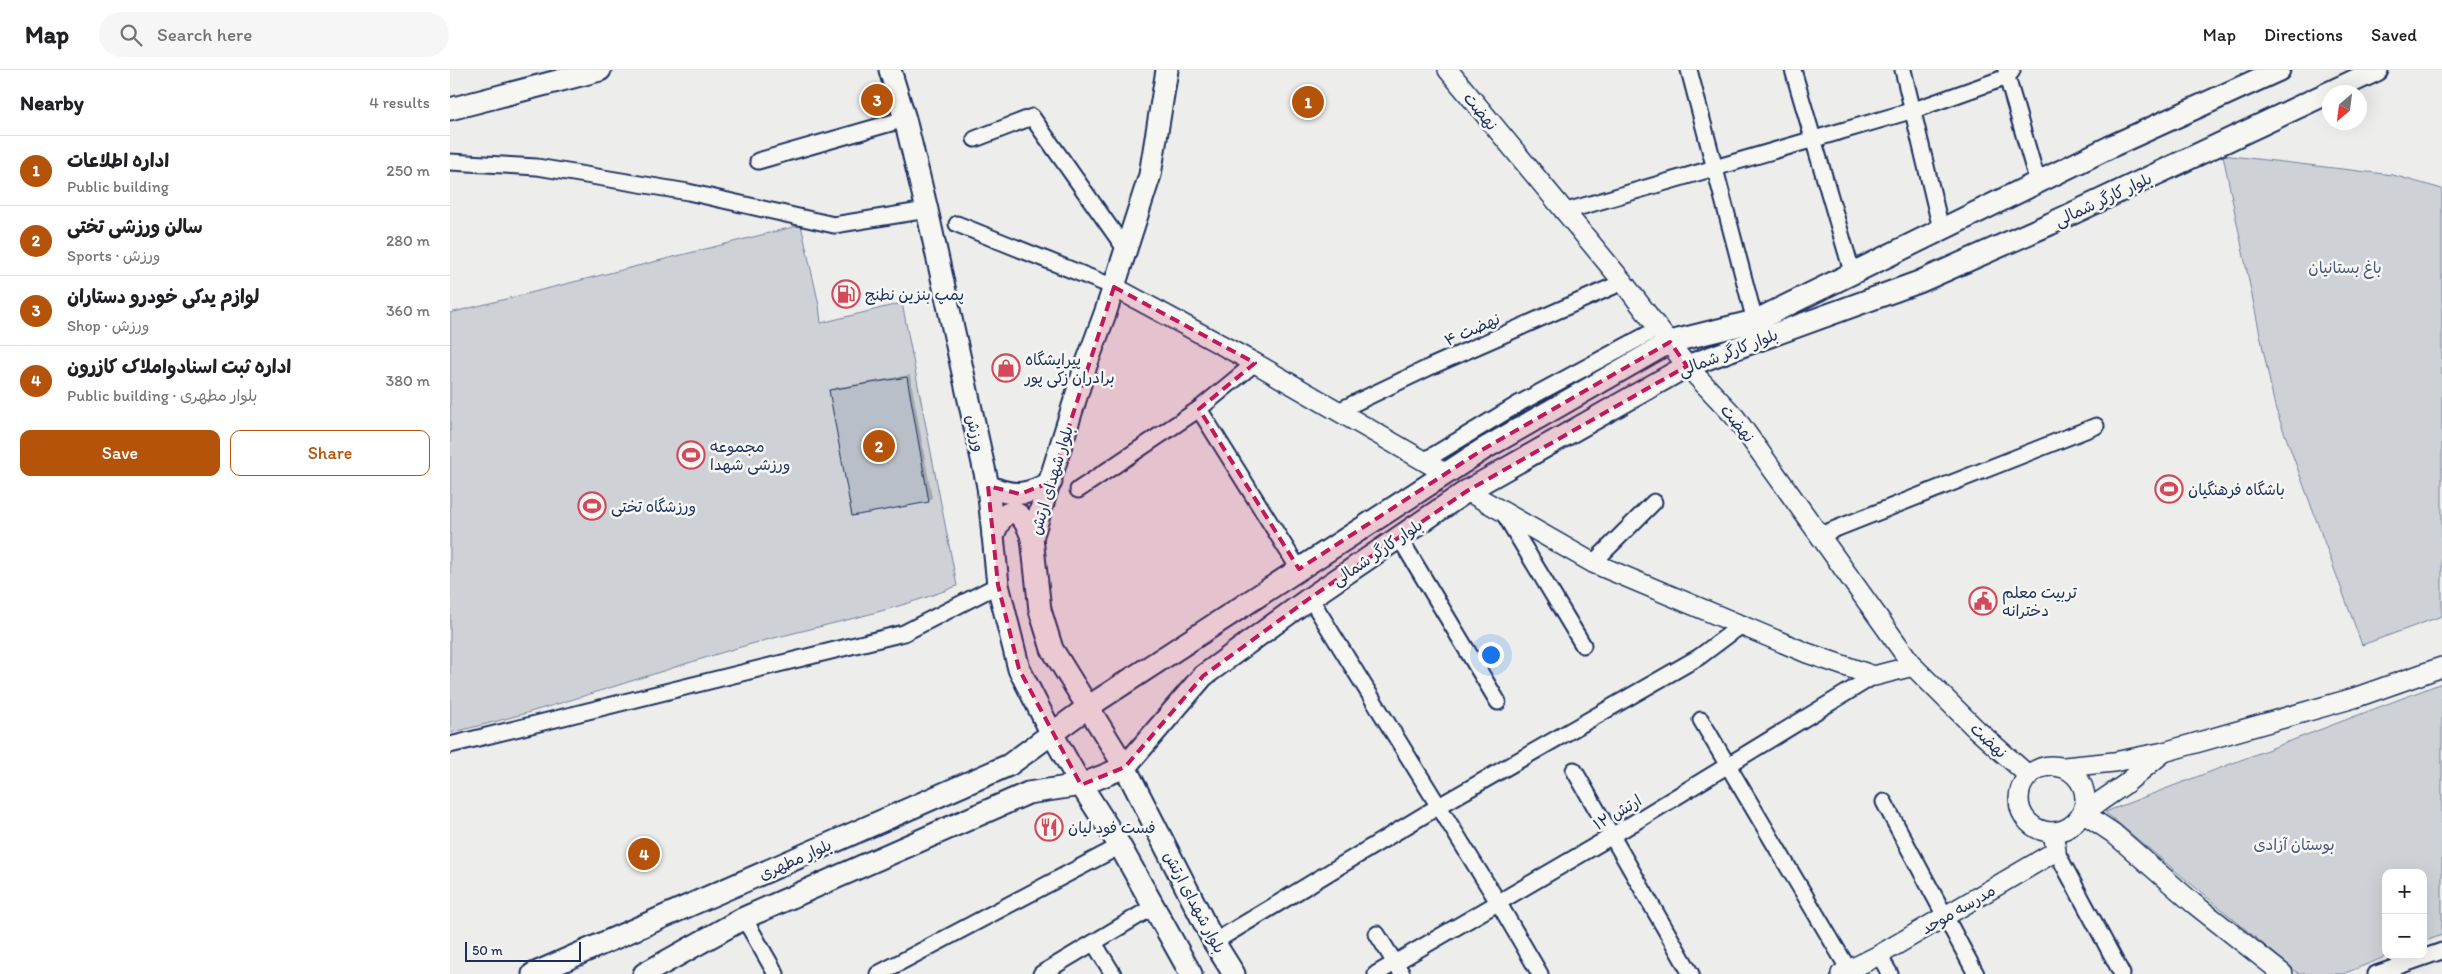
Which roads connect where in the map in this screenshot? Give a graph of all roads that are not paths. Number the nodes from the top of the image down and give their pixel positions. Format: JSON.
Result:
{"nodes":[{"id":1,"x":600,"y":70,"type":"edge"},
{"id":2,"x":890,"y":70,"type":"edge"},
{"id":3,"x":1167,"y":70,"type":"edge"},
{"id":4,"x":1448,"y":70,"type":"edge"},
{"id":5,"x":1689,"y":70,"type":"edge"},
{"id":6,"x":1793,"y":70,"type":"edge"},
{"id":7,"x":1904,"y":70,"type":"edge"},
{"id":8,"x":2279,"y":70,"type":"edge"},
{"id":9,"x":2377,"y":70,"type":"edge"},
{"id":10,"x":2008,"y":72,"type":"edge"},
{"id":11,"x":450,"y":109,"type":"edge"},
{"id":12,"x":1914,"y":110,"type":"junction"},
{"id":13,"x":905,"y":119,"type":"junction"},
{"id":14,"x":974,"y":139,"type":"dead end"},
{"id":15,"x":1812,"y":140,"type":"junction"},
{"id":16,"x":758,"y":161,"type":"dead end"},
{"id":17,"x":450,"y":162,"type":"edge"},
{"id":18,"x":1714,"y":169,"type":"junction"},
{"id":19,"x":2038,"y":183,"type":"junction"},
{"id":20,"x":927,"y":210,"type":"junction"},
{"id":21,"x":1563,"y":212,"type":"junction"},
{"id":22,"x":957,"y":224,"type":"dead end"},
{"id":23,"x":1941,"y":228,"type":"junction"},
{"id":24,"x":1126,"y":250,"type":"junction"},
{"id":25,"x":1853,"y":275,"type":"junction"},
{"id":26,"x":1622,"y":282,"type":"junction"},
{"id":27,"x":1114,"y":287,"type":"junction"},
{"id":28,"x":1755,"y":321,"type":"junction"},
{"id":29,"x":1664,"y":335,"type":"junction"},
{"id":30,"x":1255,"y":363,"type":"junction"},
{"id":31,"x":1687,"y":366,"type":"junction"},
{"id":32,"x":1200,"y":409,"type":"junction"},
{"id":33,"x":1338,"y":411,"type":"junction"},
{"id":34,"x":2096,"y":426,"type":"dead end"},
{"id":35,"x":1424,"y":461,"type":"junction"},
{"id":36,"x":1446,"y":473,"type":"junction"},
{"id":37,"x":1051,"y":482,"type":"junction"},
{"id":38,"x":988,"y":486,"type":"junction"},
{"id":39,"x":1078,"y":490,"type":"dead end"},
{"id":40,"x":1467,"y":492,"type":"junction"},
{"id":41,"x":1654,"y":502,"type":"dead end"},
{"id":42,"x":1503,"y":512,"type":"junction"},
{"id":43,"x":994,"y":535,"type":"junction"},
{"id":44,"x":1820,"y":535,"type":"junction"},
{"id":45,"x":1399,"y":537,"type":"junction"},
{"id":46,"x":1032,"y":538,"type":"junction"},
{"id":47,"x":1593,"y":563,"type":"junction"},
{"id":48,"x":1299,"y":569,"type":"junction"},
{"id":49,"x":998,"y":585,"type":"junction"},
{"id":50,"x":1310,"y":598,"type":"junction"},
{"id":51,"x":1743,"y":624,"type":"junction"},
{"id":52,"x":1583,"y":645,"type":"dead end"},
{"id":53,"x":1913,"y":666,"type":"junction"},
{"id":54,"x":2442,"y":667,"type":"edge"},
{"id":55,"x":1874,"y":676,"type":"junction"},
{"id":56,"x":1498,"y":702,"type":"dead end"},
{"id":57,"x":1088,"y":707,"type":"junction"},
{"id":58,"x":1701,"y":720,"type":"dead end"},
{"id":59,"x":1051,"y":732,"type":"junction"},
{"id":60,"x":450,"y":744,"type":"edge"},
{"id":61,"x":2164,"y":752,"type":"junction"},
{"id":62,"x":1728,"y":764,"type":"junction"},
{"id":63,"x":1125,"y":767,"type":"junction"},
{"id":64,"x":2064,"y":768,"type":"junction"},
{"id":65,"x":1574,"y":770,"type":"dead end"},
{"id":66,"x":2028,"y":776,"type":"junction"},
{"id":67,"x":1081,"y":785,"type":"junction"},
{"id":68,"x":1884,"y":802,"type":"dead end"},
{"id":69,"x":1439,"y":806,"type":"junction"},
{"id":70,"x":2083,"y":813,"type":"junction"},
{"id":71,"x":2053,"y":832,"type":"junction"},
{"id":72,"x":1612,"y":836,"type":"junction"},
{"id":73,"x":1120,"y":846,"type":"junction"},
{"id":74,"x":2056,"y":851,"type":"junction"},
{"id":75,"x":1498,"y":902,"type":"junction"},
{"id":76,"x":1153,"y":907,"type":"junction"},
{"id":77,"x":1946,"y":915,"type":"junction"},
{"id":78,"x":744,"y":918,"type":"junction"},
{"id":79,"x":1377,"y":934,"type":"dead end"},
{"id":80,"x":1094,"y":942,"type":"junction"},
{"id":81,"x":1214,"y":942,"type":"junction"},
{"id":82,"x":2442,"y":951,"type":"edge"},
{"id":83,"x":1879,"y":955,"type":"junction"},
{"id":84,"x":1398,"y":968,"type":"edge"},
{"id":85,"x":1845,"y":972,"type":"edge"},
{"id":86,"x":533,"y":974,"type":"edge"},
{"id":87,"x":644,"y":974,"type":"edge"},
{"id":88,"x":776,"y":974,"type":"edge"},
{"id":89,"x":878,"y":974,"type":"edge"},
{"id":90,"x":1041,"y":974,"type":"edge"},
{"id":91,"x":1113,"y":974,"type":"edge"},
{"id":92,"x":1191,"y":974,"type":"edge"},
{"id":93,"x":1234,"y":974,"type":"edge"},
{"id":94,"x":1376,"y":974,"type":"edge"},
{"id":95,"x":1540,"y":974,"type":"edge"},
{"id":96,"x":1691,"y":974,"type":"edge"},
{"id":97,"x":1890,"y":974,"type":"edge"},
{"id":98,"x":1976,"y":974,"type":"edge"},
{"id":99,"x":2122,"y":974,"type":"edge"},
{"id":100,"x":2283,"y":974,"type":"edge"},
{"id":101,"x":2376,"y":974,"type":"edge"}],
"edges":[{"from":1,"to":11,"type":"main road"},
{"from":2,"to":13,"type":"main road","name":"ورزش"},
{"from":3,"to":24,"type":"main road","name":"بلوار شهدای ارتش"},
{"from":4,"to":21,"type":"street","name":"نهضت"},
{"from":5,"to":18,"type":"street"},
{"from":6,"to":15,"type":"street"},
{"from":7,"to":12,"type":"street"},
{"from":8,"to":19,"type":"main road","name":"بلوار کارگر شمالی"},
{"from":9,"to":31,"type":"main road","name":"بلوار کارگر شمالی"},
{"from":10,"to":12,"type":"street"},
{"from":10,"to":19,"type":"street"},
{"from":12,"to":15,"type":"street"},
{"from":12,"to":23,"type":"street"},
{"from":13,"to":16,"type":"street"},
{"from":13,"to":20,"type":"main road","name":"ورزش"},
{"from":14,"to":24,"type":"street"},
{"from":15,"to":18,"type":"street"},
{"from":15,"to":25,"type":"street"},
{"from":17,"to":20,"type":"street"},
{"from":18,"to":21,"type":"street"},
{"from":18,"to":28,"type":"street"},
{"from":19,"to":23,"type":"main road","name":"بلوار کارگر شمالی"},
{"from":20,"to":38,"type":"main road","name":"ورزش"},
{"from":21,"to":26,"type":"street","name":"نهضت"},
{"from":22,"to":27,"type":"street"},
{"from":23,"to":25,"type":"main road","name":"بلوار کارگر شمالی"},
{"from":24,"to":27,"type":"main road","name":"بلوار شهدای ارتش"},
{"from":25,"to":28,"type":"main road","name":"بلوار کارگر شمالی"},
{"from":26,"to":29,"type":"street","name":"نهضت"},
{"from":26,"to":33,"type":"street","name":"نهضت ۴"},
{"from":27,"to":30,"type":"street"},
{"from":27,"to":37,"type":"main road","name":"بلوار شهدای ارتش"},
{"from":28,"to":29,"type":"main road","name":"بلوار کارگر شمالی"},
{"from":29,"to":31,"type":"street","name":"نهضت"},
{"from":29,"to":35,"type":"street"},
{"from":29,"to":36,"type":"main road","name":"بلوار کارگر شمالی"},
{"from":30,"to":32,"type":"street"},
{"from":30,"to":33,"type":"street"},
{"from":31,"to":40,"type":"main road","name":"بلوار کارگر شمالی"},
{"from":31,"to":44,"type":"street","name":"نهضت"},
{"from":32,"to":39,"type":"street"},
{"from":32,"to":48,"type":"street"},
{"from":33,"to":35,"type":"street"},
{"from":34,"to":44,"type":"street"},
{"from":35,"to":36,"type":"street"},
{"from":36,"to":48,"type":"main road","name":"بلوار کارگر شمالی"},
{"from":37,"to":38,"type":"main road"},
{"from":37,"to":46,"type":"main road","name":"بلوار شهدای ارتش"},
{"from":38,"to":43,"type":"main road","name":"ورزش"},
{"from":40,"to":42,"type":"street"},
{"from":40,"to":45,"type":"main road","name":"بلوار کارگر شمالی"},
{"from":41,"to":47,"type":"street"},
{"from":42,"to":47,"type":"street"},
{"from":42,"to":52,"type":"street"},
{"from":43,"to":46,"type":"main road"},
{"from":43,"to":49,"type":"main road","name":"ورزش"},
{"from":44,"to":53,"type":"street","name":"نهضت"},
{"from":45,"to":50,"type":"main road","name":"بلوار کارگر شمالی"},
{"from":45,"to":56,"type":"street"},
{"from":46,"to":57,"type":"main road","name":"بلوار شهدای ارتش"},
{"from":47,"to":51,"type":"street"},
{"from":48,"to":57,"type":"main road","name":"بلوار کارگر شمالی"},
{"from":49,"to":59,"type":"main road","name":"ورزش"},
{"from":49,"to":60,"type":"street"},
{"from":50,"to":63,"type":"main road","name":"بلوار کارگر شمالی"},
{"from":50,"to":69,"type":"street"},
{"from":51,"to":55,"type":"street"},
{"from":51,"to":69,"type":"street"},
{"from":53,"to":55,"type":"street"},
{"from":53,"to":66,"type":"street","name":"نهضت"},
{"from":54,"to":61,"type":"street"},
{"from":55,"to":62,"type":"street","name":"ارتش ۱۲"},
{"from":57,"to":59,"type":"main road","name":"بلوار مطهری"},
{"from":57,"to":63,"type":"main road","name":"بلوار شهدای ارتش"},
{"from":58,"to":62,"type":"street"},
{"from":59,"to":67,"type":"main road","name":"ورزش"},
{"from":59,"to":86,"type":"main road","name":"بلوار مطهری"},
{"from":61,"to":64,"type":"street"},
{"from":61,"to":70,"type":"street"},
{"from":62,"to":72,"type":"street","name":"ارتش ۱۲"},
{"from":62,"to":85,"type":"street"},
{"from":63,"to":67,"type":"main road","name":"بلوار مطهری"},
{"from":63,"to":81,"type":"main road","name":"بلوار شهدای ارتش"},
{"from":64,"to":66,"type":"street"},
{"from":64,"to":70,"type":"street"},
{"from":65,"to":72,"type":"street"},
{"from":66,"to":71,"type":"street"},
{"from":67,"to":73,"type":"main road"},
{"from":67,"to":78,"type":"main road","name":"بلوار مطهری"},
{"from":68,"to":77,"type":"street"},
{"from":69,"to":75,"type":"street"},
{"from":69,"to":81,"type":"street"},
{"from":70,"to":71,"type":"street"},
{"from":70,"to":100,"type":"street"},
{"from":71,"to":74,"type":"street"},
{"from":72,"to":75,"type":"street","name":"ارتش ۱۲"},
{"from":72,"to":96,"type":"street"},
{"from":73,"to":76,"type":"main road"},
{"from":73,"to":89,"type":"street"},
{"from":74,"to":77,"type":"street","name":"مدرسه موحد"},
{"from":74,"to":99,"type":"street"},
{"from":75,"to":84,"type":"street","name":"ارتش ۱۲"},
{"from":75,"to":95,"type":"street"},
{"from":76,"to":80,"type":"street"},
{"from":76,"to":92,"type":"main road"},
{"from":77,"to":83,"type":"street","name":"مدرسه موحد"},
{"from":77,"to":98,"type":"street"},
{"from":78,"to":87,"type":"main road","name":"بلوار مطهری"},
{"from":78,"to":88,"type":"street"},
{"from":79,"to":84,"type":"street"},
{"from":80,"to":90,"type":"street"},
{"from":80,"to":91,"type":"street"},
{"from":81,"to":93,"type":"main road","name":"بلوار شهدای ارتش"},
{"from":82,"to":101,"type":"street"},
{"from":83,"to":85,"type":"street","name":"مدرسه موحد"},
{"from":83,"to":97,"type":"street"},
{"from":84,"to":94,"type":"street","name":"ارتش ۱۲"}]}
